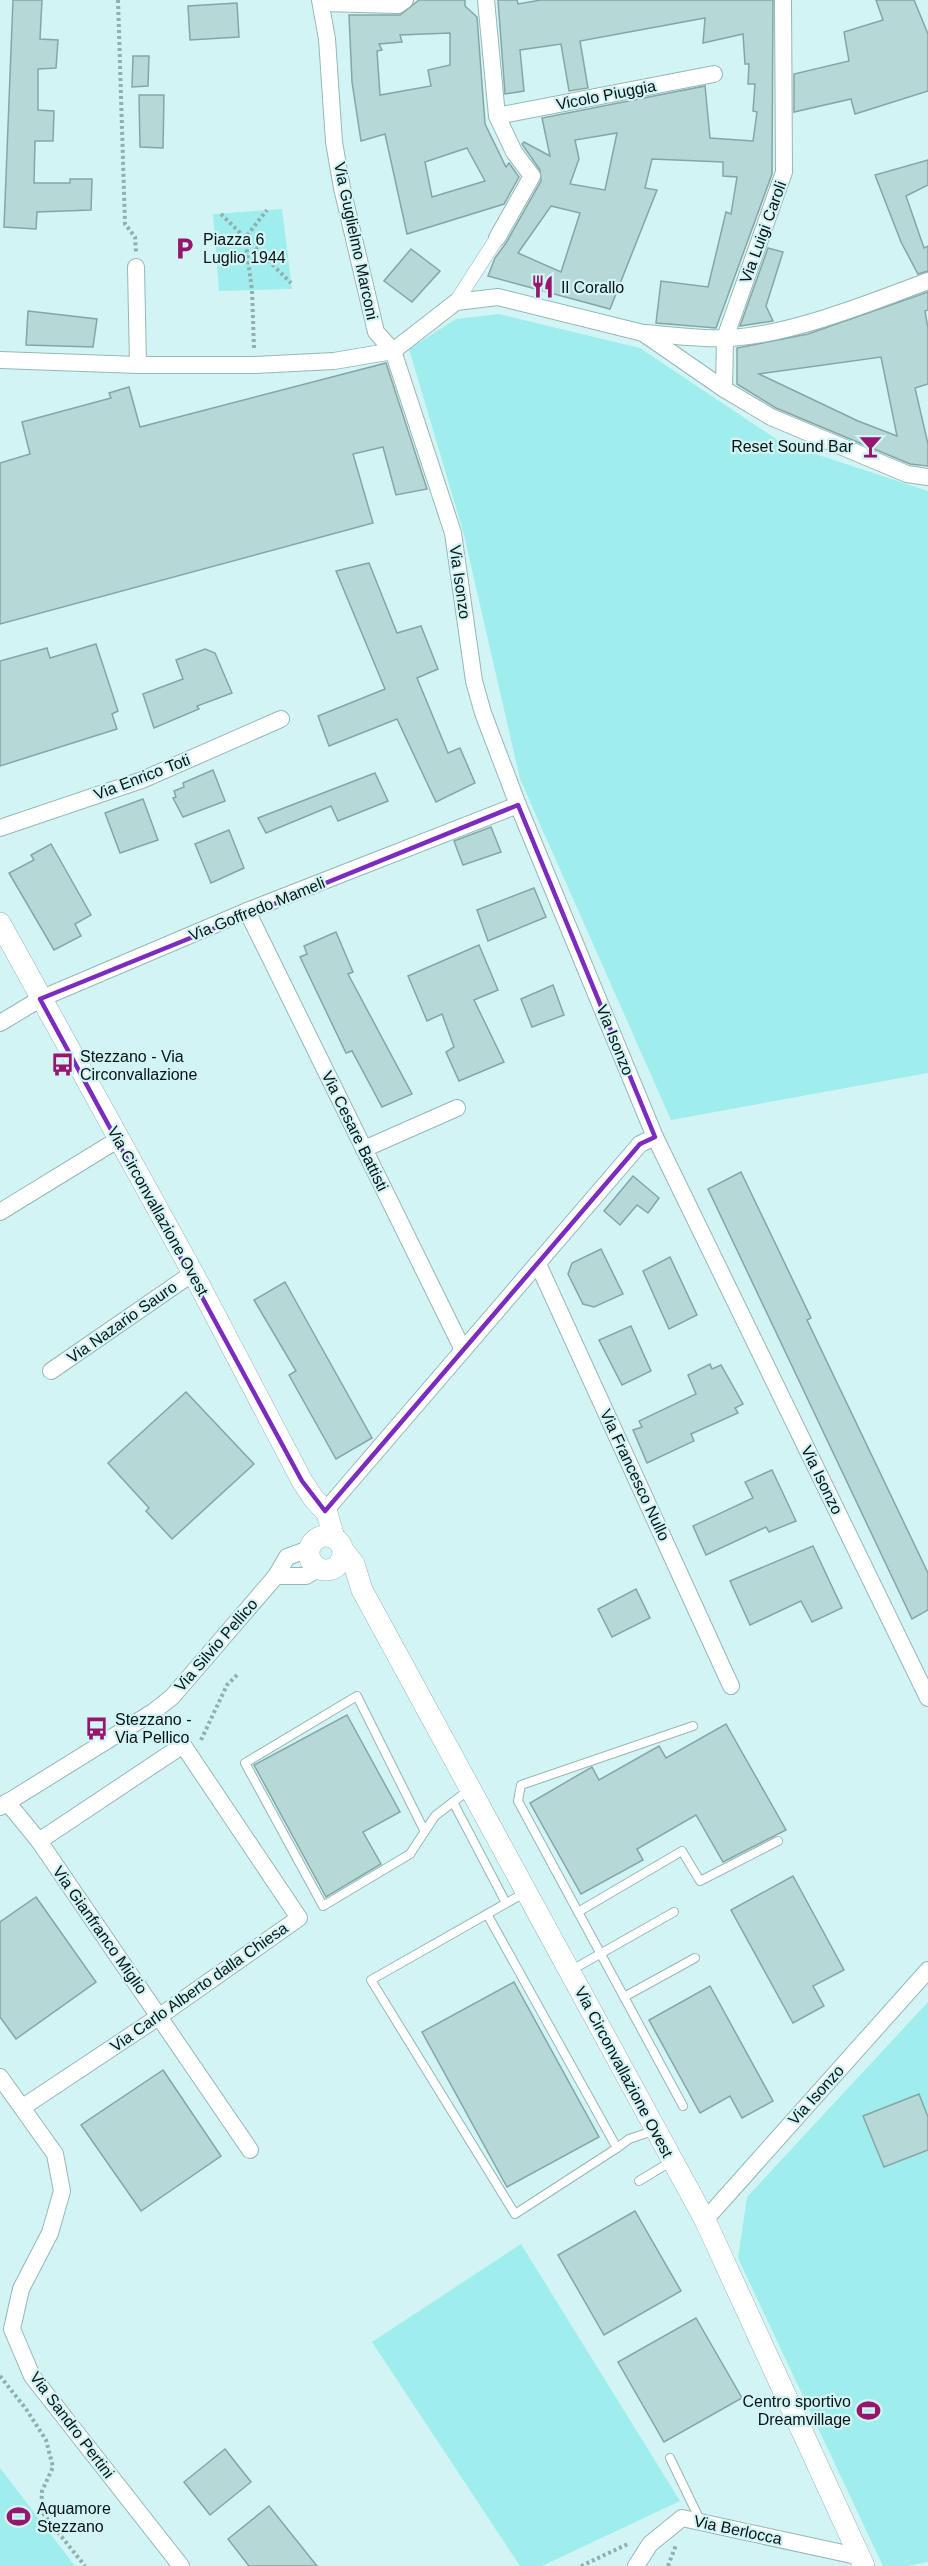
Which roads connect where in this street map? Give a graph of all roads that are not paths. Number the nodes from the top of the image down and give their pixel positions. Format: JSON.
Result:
{"nodes":[{"id":1,"x":405,"y":0,"type":"edge"},
{"id":2,"x":486,"y":0,"type":"edge"},
{"id":3,"x":783,"y":0,"type":"edge"},
{"id":4,"x":321,"y":2,"type":"edge"},
{"id":5,"x":714,"y":74,"type":"dead end"},
{"id":6,"x":497,"y":116,"type":"junction"},
{"id":7,"x":497,"y":238,"type":"joint"},
{"id":8,"x":136,"y":267,"type":"road end"},
{"id":9,"x":928,"y":281,"type":"edge"},
{"id":10,"x":456,"y":302,"type":"junction"},
{"id":11,"x":643,"y":333,"type":"junction"},
{"id":12,"x":725,"y":338,"type":"junction"},
{"id":13,"x":393,"y":351,"type":"junction"},
{"id":14,"x":0,"y":360,"type":"edge"},
{"id":15,"x":138,"y":365,"type":"junction"},
{"id":16,"x":724,"y":389,"type":"junction"},
{"id":17,"x":928,"y":477,"type":"edge"},
{"id":18,"x":281,"y":719,"type":"dead end"},
{"id":19,"x":518,"y":805,"type":"junction"},
{"id":20,"x":0,"y":828,"type":"edge"},
{"id":21,"x":247,"y":911,"type":"junction"},
{"id":22,"x":0,"y":923,"type":"edge"},
{"id":23,"x":40,"y":999,"type":"junction"},
{"id":24,"x":0,"y":1023,"type":"edge"},
{"id":25,"x":457,"y":1108,"type":"dead end"},
{"id":26,"x":655,"y":1137,"type":"junction"},
{"id":27,"x":119,"y":1139,"type":"junction"},
{"id":28,"x":364,"y":1149,"type":"junction"},
{"id":29,"x":0,"y":1212,"type":"edge"},
{"id":30,"x":538,"y":1264,"type":"junction"},
{"id":31,"x":193,"y":1273,"type":"junction"},
{"id":32,"x":463,"y":1350,"type":"junction"},
{"id":33,"x":51,"y":1371,"type":"dead end"},
{"id":34,"x":319,"y":1505,"type":"junction"},
{"id":35,"x":325,"y":1544,"type":"junction"},
{"id":36,"x":322,"y":1570,"type":"junction"},
{"id":37,"x":276,"y":1576,"type":"junction"},
{"id":38,"x":362,"y":1590,"type":"junction"},
{"id":39,"x":731,"y":1686,"type":"dead end"},
{"id":40,"x":928,"y":1698,"type":"edge"},
{"id":41,"x":693,"y":1726,"type":"dead end"},
{"id":42,"x":470,"y":1789,"type":"junction"},
{"id":43,"x":453,"y":1802,"type":"junction"},
{"id":44,"x":3,"y":1805,"type":"edge"},
{"id":45,"x":424,"y":1830,"type":"junction"},
{"id":46,"x":39,"y":1841,"type":"junction"},
{"id":47,"x":778,"y":1841,"type":"dead end"},
{"id":48,"x":526,"y":1891,"type":"junction"},
{"id":49,"x":506,"y":1903,"type":"junction"},
{"id":50,"x":578,"y":1912,"type":"junction"},
{"id":51,"x":674,"y":1912,"type":"dead end"},
{"id":52,"x":487,"y":1914,"type":"junction"},
{"id":53,"x":599,"y":1955,"type":"junction"},
{"id":54,"x":695,"y":1958,"type":"dead end"},
{"id":55,"x":928,"y":1970,"type":"edge"},
{"id":56,"x":570,"y":1971,"type":"junction"},
{"id":57,"x":624,"y":1997,"type":"junction"},
{"id":58,"x":160,"y":2016,"type":"junction"},
{"id":59,"x":0,"y":2077,"type":"edge"},
{"id":60,"x":683,"y":2106,"type":"dead end"},
{"id":61,"x":23,"y":2107,"type":"junction"},
{"id":62,"x":656,"y":2130,"type":"junction"},
{"id":63,"x":616,"y":2148,"type":"junction"},
{"id":64,"x":250,"y":2150,"type":"dead end"},
{"id":65,"x":672,"y":2160,"type":"junction"},
{"id":66,"x":639,"y":2181,"type":"dead end"},
{"id":67,"x":705,"y":2220,"type":"junction"},
{"id":68,"x":670,"y":2458,"type":"dead end"},
{"id":69,"x":701,"y":2522,"type":"junction"},
{"id":70,"x":862,"y":2561,"type":"edge"},
{"id":71,"x":182,"y":2566,"type":"edge"},
{"id":72,"x":636,"y":2566,"type":"edge"}],
"edges":[{"from":1,"to":4,"type":"street"},
{"from":2,"to":6,"type":"street"},
{"from":3,"to":12,"type":"street","name":"Via Luigi Caroli"},
{"from":4,"to":13,"type":"street","name":"Via Guglielmo Marconi"},
{"from":5,"to":6,"type":"street","name":"Vicolo Piuggia"},
{"from":6,"to":7,"type":"street"},
{"from":7,"to":10,"type":"street"},
{"from":8,"to":15,"type":"street"},
{"from":9,"to":12,"type":"street"},
{"from":10,"to":11,"type":"street"},
{"from":10,"to":13,"type":"street"},
{"from":11,"to":12,"type":"street"},
{"from":11,"to":16,"type":"street"},
{"from":12,"to":16,"type":"street","name":"Via Luigi Caroli"},
{"from":13,"to":15,"type":"street"},
{"from":13,"to":19,"type":"street","name":"Via Isonzo"},
{"from":14,"to":15,"type":"street"},
{"from":16,"to":17,"type":"street"},
{"from":18,"to":20,"type":"street","name":"Via Enrico Toti"},
{"from":19,"to":21,"type":"street","name":"Via Goffredo Mameli"},
{"from":19,"to":26,"type":"street","name":"Via Isonzo"},
{"from":21,"to":23,"type":"street","name":"Via Goffredo Mameli"},
{"from":21,"to":28,"type":"street","name":"Via Cesare Battisti"},
{"from":22,"to":23,"type":"street","name":"Via Circonvallazione Ovest"},
{"from":23,"to":24,"type":"street","name":"Via Goffredo Mameli"},
{"from":23,"to":27,"type":"street","name":"Via Circonvallazione Ovest"},
{"from":25,"to":28,"type":"street"},
{"from":26,"to":30,"type":"street"},
{"from":26,"to":40,"type":"street","name":"Via Isonzo"},
{"from":27,"to":29,"type":"street"},
{"from":27,"to":31,"type":"street","name":"Via Circonvallazione Ovest"},
{"from":28,"to":32,"type":"street","name":"Via Cesare Battisti"},
{"from":30,"to":32,"type":"street"},
{"from":30,"to":39,"type":"street","name":"Via Francesco Nullo"},
{"from":31,"to":33,"type":"street","name":"Via Nazario Sauro"},
{"from":31,"to":34,"type":"street","name":"Via Circonvallazione Ovest"},
{"from":32,"to":34,"type":"street"},
{"from":34,"to":35,"type":"street","name":"Via Circonvallazione Ovest"},
{"from":35,"to":36,"type":"street"},
{"from":35,"to":36,"type":"street"},
{"from":35,"to":37,"type":"street","name":"Via Silvio Pellico"},
{"from":35,"to":38,"type":"street","name":"Via Circonvallazione Ovest"},
{"from":36,"to":37,"type":"street"},
{"from":36,"to":38,"type":"street"},
{"from":37,"to":44,"type":"street","name":"Via Silvio Pellico"},
{"from":38,"to":42,"type":"street","name":"Via Circonvallazione Ovest"},
{"from":41,"to":50,"type":"lane"},
{"from":42,"to":43,"type":"lane"},
{"from":42,"to":48,"type":"street","name":"Via Circonvallazione Ovest"},
{"from":43,"to":45,"type":"lane"},
{"from":43,"to":49,"type":"lane"},
{"from":44,"to":46,"type":"street","name":"Via Gianfranco Miglio"},
{"from":45,"to":45,"type":"lane"},
{"from":46,"to":58,"type":"street","name":"Via Gianfranco Miglio"},
{"from":46,"to":58,"type":"street","name":"Via Carlo Alberto dalla Chiesa"},
{"from":47,"to":50,"type":"lane"},
{"from":48,"to":49,"type":"lane"},
{"from":48,"to":56,"type":"street","name":"Via Circonvallazione Ovest"},
{"from":49,"to":52,"type":"lane"},
{"from":50,"to":53,"type":"lane"},
{"from":51,"to":53,"type":"lane"},
{"from":52,"to":63,"type":"lane"},
{"from":52,"to":63,"type":"lane"},
{"from":53,"to":56,"type":"lane"},
{"from":53,"to":57,"type":"lane"},
{"from":54,"to":57,"type":"lane"},
{"from":55,"to":67,"type":"street","name":"Via Isonzo"},
{"from":56,"to":62,"type":"street","name":"Via Circonvallazione Ovest"},
{"from":57,"to":60,"type":"lane"},
{"from":58,"to":61,"type":"street","name":"Via Carlo Alberto dalla Chiesa"},
{"from":58,"to":64,"type":"street","name":"Via Gianfranco Miglio"},
{"from":59,"to":61,"type":"street","name":"Via Sandro Pertini"},
{"from":61,"to":71,"type":"street","name":"Via Sandro Pertini"},
{"from":62,"to":63,"type":"lane"},
{"from":62,"to":65,"type":"street","name":"Via Circonvallazione Ovest"},
{"from":65,"to":66,"type":"lane"},
{"from":65,"to":67,"type":"street","name":"Via Circonvallazione Ovest"},
{"from":67,"to":70,"type":"street","name":"Via Circonvallazione Ovest"},
{"from":68,"to":69,"type":"lane"},
{"from":69,"to":70,"type":"street","name":"Via Berlocca"},
{"from":69,"to":72,"type":"street","name":"Via Berlocca"}]}
